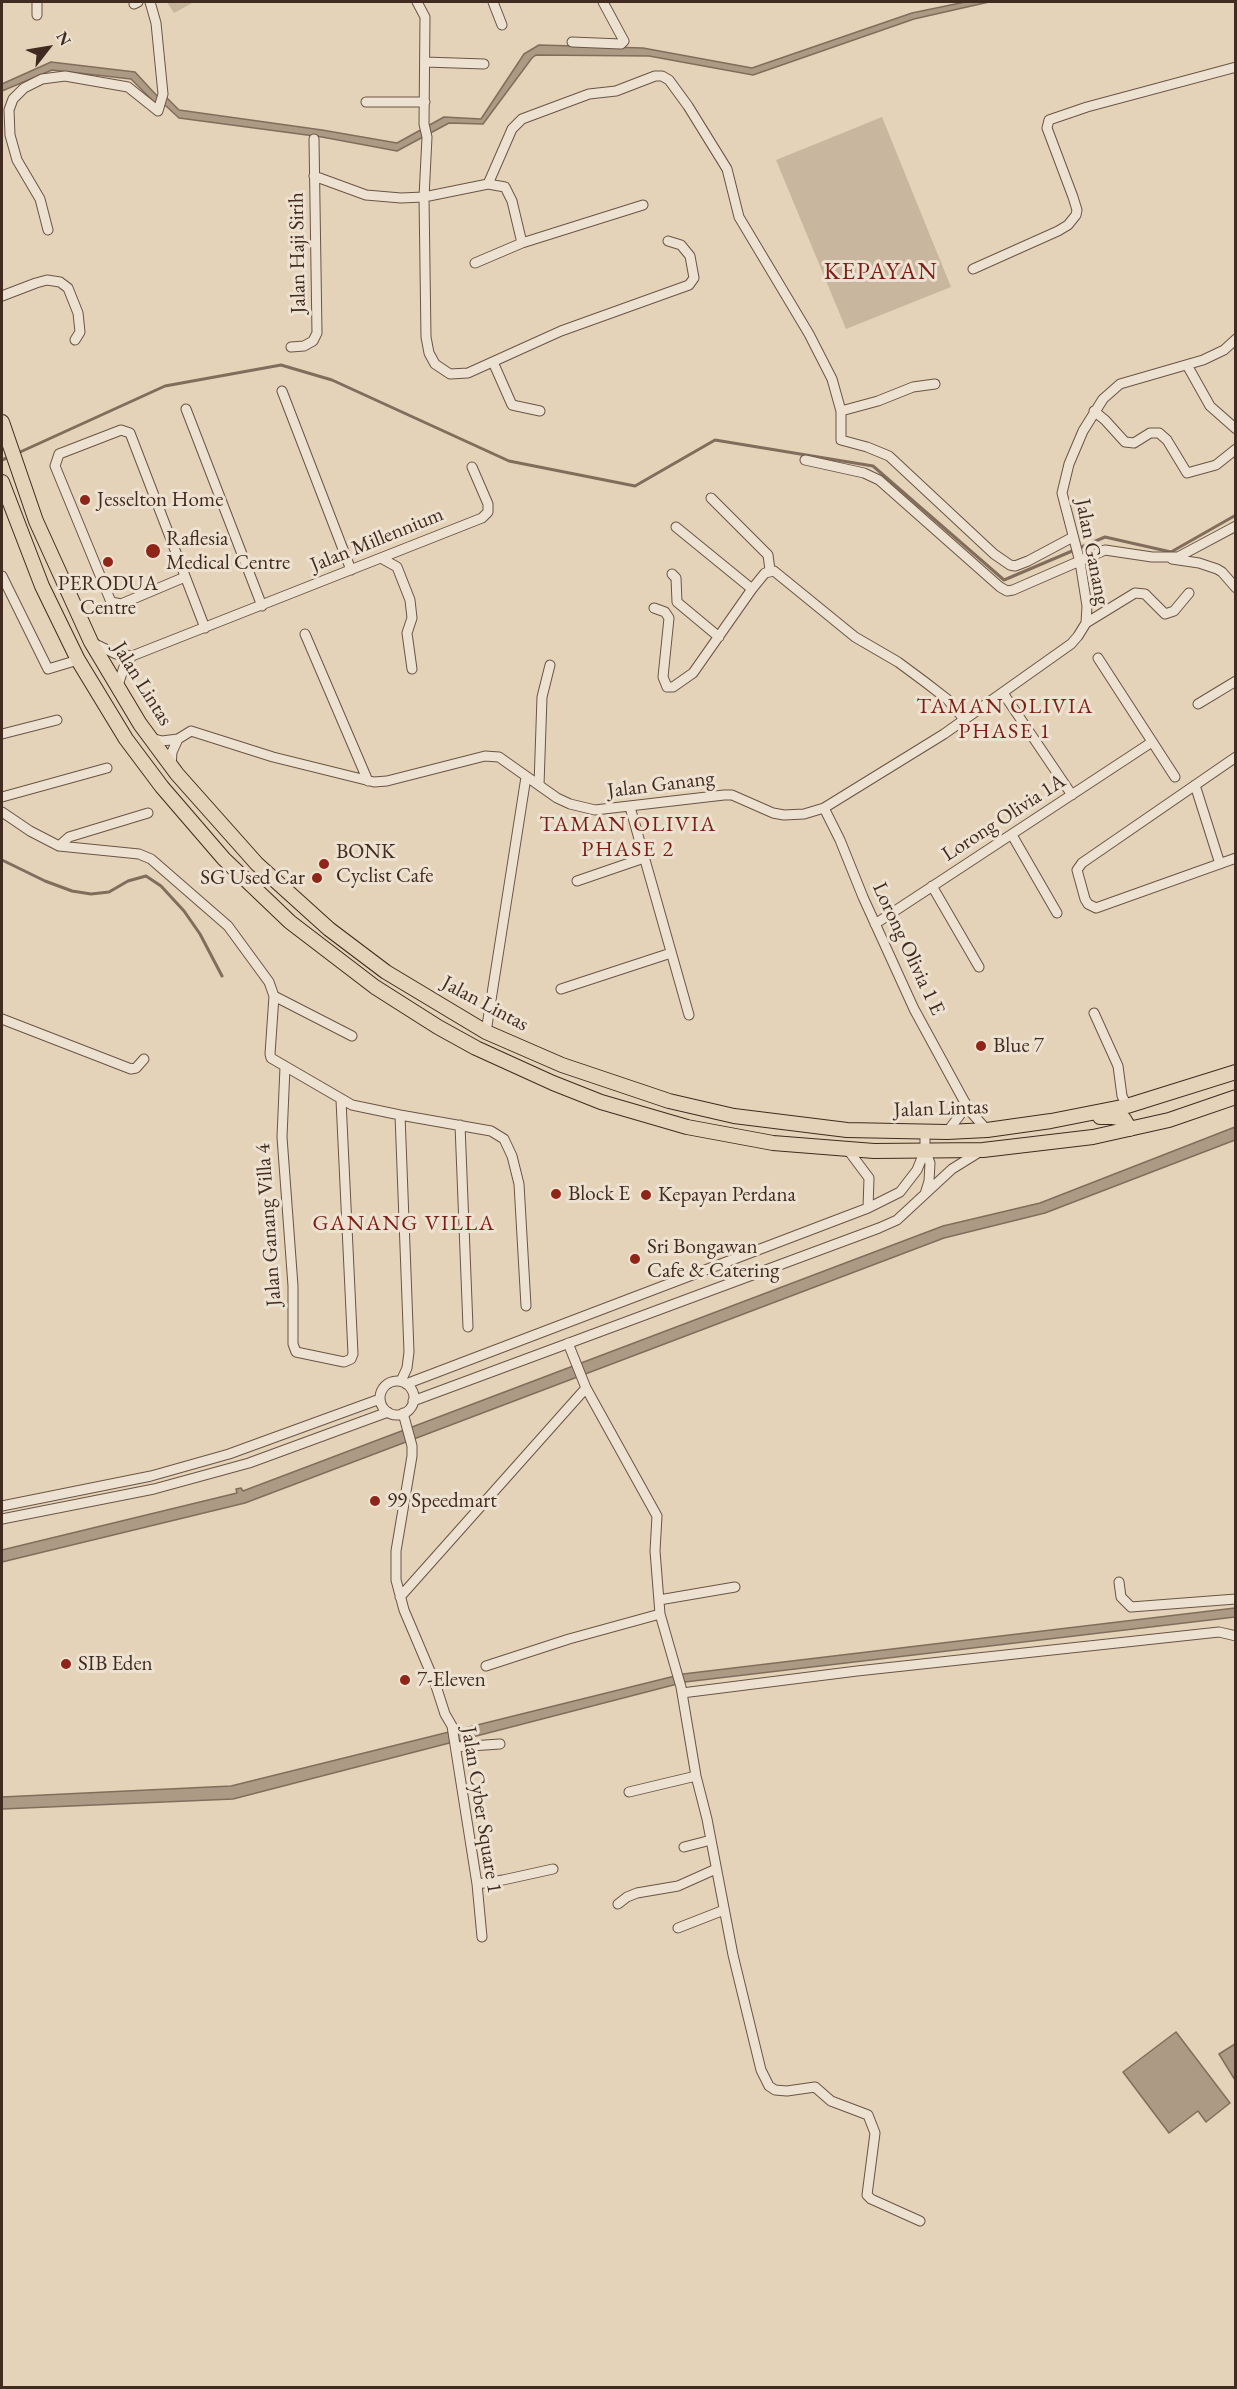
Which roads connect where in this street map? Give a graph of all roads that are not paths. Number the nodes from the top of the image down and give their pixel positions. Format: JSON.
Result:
{"nodes":[{"id":1,"x":37,"y":2,"type":"edge"},
{"id":2,"x":150,"y":2,"type":"edge"},
{"id":3,"x":417,"y":2,"type":"edge"},
{"id":4,"x":493,"y":2,"type":"edge"},
{"id":5,"x":603,"y":2,"type":"edge"},
{"id":6,"x":37,"y":15,"type":"dead end"},
{"id":7,"x":501,"y":25,"type":"dead end"},
{"id":8,"x":572,"y":42,"type":"dead end"},
{"id":9,"x":425,"y":62,"type":"junction"},
{"id":10,"x":484,"y":64,"type":"dead end"},
{"id":11,"x":1236,"y":67,"type":"edge"},
{"id":12,"x":366,"y":102,"type":"dead end"},
{"id":13,"x":425,"y":102,"type":"junction"},
{"id":14,"x":314,"y":139,"type":"dead end"},
{"id":15,"x":314,"y":176,"type":"junction"},
{"id":16,"x":488,"y":184,"type":"junction"},
{"id":17,"x":424,"y":197,"type":"junction"},
{"id":18,"x":643,"y":205,"type":"dead end"},
{"id":19,"x":48,"y":230,"type":"dead end"},
{"id":20,"x":668,"y":241,"type":"dead end"},
{"id":21,"x":522,"y":243,"type":"junction"},
{"id":22,"x":475,"y":263,"type":"dead end"},
{"id":23,"x":973,"y":269,"type":"dead end"},
{"id":24,"x":2,"y":296,"type":"edge"},
{"id":25,"x":75,"y":340,"type":"dead end"},
{"id":26,"x":1234,"y":346,"type":"edge"},
{"id":27,"x":291,"y":347,"type":"dead end"},
{"id":28,"x":493,"y":362,"type":"junction"},
{"id":29,"x":1187,"y":365,"type":"junction"},
{"id":30,"x":935,"y":384,"type":"dead end"},
{"id":31,"x":282,"y":391,"type":"dead end"},
{"id":32,"x":186,"y":409,"type":"dead end"},
{"id":33,"x":540,"y":411,"type":"dead end"},
{"id":34,"x":841,"y":411,"type":"junction"},
{"id":35,"x":1094,"y":411,"type":"junction"},
{"id":36,"x":2,"y":422,"type":"edge"},
{"id":37,"x":1236,"y":429,"type":"edge"},
{"id":38,"x":1236,"y":449,"type":"edge"},
{"id":39,"x":805,"y":460,"type":"dead end"},
{"id":40,"x":472,"y":467,"type":"dead end"},
{"id":41,"x":2,"y":485,"type":"edge"},
{"id":42,"x":711,"y":498,"type":"dead end"},
{"id":43,"x":1236,"y":526,"type":"edge"},
{"id":44,"x":676,"y":527,"type":"dead end"},
{"id":45,"x":1073,"y":540,"type":"junction"},
{"id":46,"x":381,"y":558,"type":"junction"},
{"id":47,"x":1170,"y":558,"type":"junction"},
{"id":48,"x":1079,"y":561,"type":"junction"},
{"id":49,"x":351,"y":570,"type":"junction"},
{"id":50,"x":770,"y":570,"type":"junction"},
{"id":51,"x":672,"y":574,"type":"dead end"},
{"id":52,"x":2,"y":576,"type":"edge"},
{"id":53,"x":185,"y":577,"type":"junction"},
{"id":54,"x":1236,"y":588,"type":"edge"},
{"id":55,"x":752,"y":589,"type":"junction"},
{"id":56,"x":1189,"y":593,"type":"dead end"},
{"id":57,"x":262,"y":606,"type":"junction"},
{"id":58,"x":654,"y":608,"type":"dead end"},
{"id":59,"x":1086,"y":623,"type":"junction"},
{"id":60,"x":205,"y":628,"type":"junction"},
{"id":61,"x":305,"y":634,"type":"dead end"},
{"id":62,"x":719,"y":636,"type":"junction"},
{"id":63,"x":91,"y":642,"type":"junction"},
{"id":64,"x":132,"y":656,"type":"junction"},
{"id":65,"x":1098,"y":658,"type":"dead end"},
{"id":66,"x":78,"y":660,"type":"junction"},
{"id":67,"x":550,"y":665,"type":"dead end"},
{"id":68,"x":412,"y":669,"type":"dead end"},
{"id":69,"x":1236,"y":681,"type":"edge"},
{"id":70,"x":117,"y":688,"type":"junction"},
{"id":71,"x":1003,"y":693,"type":"junction"},
{"id":72,"x":1198,"y":704,"type":"dead end"},
{"id":73,"x":57,"y":720,"type":"dead end"},
{"id":74,"x":964,"y":720,"type":"junction"},
{"id":75,"x":2,"y":734,"type":"edge"},
{"id":76,"x":150,"y":737,"type":"junction"},
{"id":77,"x":178,"y":740,"type":"junction"},
{"id":78,"x":1152,"y":742,"type":"junction"},
{"id":79,"x":1236,"y":757,"type":"edge"},
{"id":80,"x":171,"y":766,"type":"junction"},
{"id":81,"x":107,"y":768,"type":"dead end"},
{"id":82,"x":526,"y":777,"type":"junction"},
{"id":83,"x":1175,"y":777,"type":"dead end"},
{"id":84,"x":368,"y":781,"type":"junction"},
{"id":85,"x":539,"y":785,"type":"junction"},
{"id":86,"x":1195,"y":785,"type":"junction"},
{"id":87,"x":1072,"y":795,"type":"junction"},
{"id":88,"x":2,"y":797,"type":"edge"},
{"id":89,"x":630,"y":807,"type":"junction"},
{"id":90,"x":824,"y":808,"type":"junction"},
{"id":91,"x":2,"y":812,"type":"edge"},
{"id":92,"x":148,"y":813,"type":"dead end"},
{"id":93,"x":1012,"y":834,"type":"junction"},
{"id":94,"x":59,"y":846,"type":"junction"},
{"id":95,"x":644,"y":858,"type":"junction"},
{"id":96,"x":1236,"y":858,"type":"edge"},
{"id":97,"x":1220,"y":864,"type":"junction"},
{"id":98,"x":577,"y":881,"type":"dead end"},
{"id":99,"x":932,"y":886,"type":"junction"},
{"id":100,"x":1057,"y":913,"type":"dead end"},
{"id":101,"x":875,"y":924,"type":"junction"},
{"id":102,"x":671,"y":952,"type":"junction"},
{"id":103,"x":979,"y":967,"type":"dead end"},
{"id":104,"x":561,"y":988,"type":"dead end"},
{"id":105,"x":274,"y":996,"type":"junction"},
{"id":106,"x":444,"y":1008,"type":"junction"},
{"id":107,"x":1094,"y":1013,"type":"dead end"},
{"id":108,"x":689,"y":1015,"type":"dead end"},
{"id":109,"x":2,"y":1018,"type":"edge"},
{"id":110,"x":438,"y":1027,"type":"junction"},
{"id":111,"x":486,"y":1032,"type":"junction"},
{"id":112,"x":352,"y":1036,"type":"dead end"},
{"id":113,"x":144,"y":1059,"type":"dead end"},
{"id":114,"x":285,"y":1067,"type":"junction"},
{"id":115,"x":1236,"y":1072,"type":"edge"},
{"id":116,"x":1236,"y":1096,"type":"edge"},
{"id":117,"x":341,"y":1100,"type":"junction"},
{"id":118,"x":965,"y":1101,"type":"junction"},
{"id":119,"x":1127,"y":1106,"type":"junction"},
{"id":120,"x":400,"y":1115,"type":"junction"},
{"id":121,"x":1065,"y":1118,"type":"junction"},
{"id":122,"x":460,"y":1125,"type":"junction"},
{"id":123,"x":1130,"y":1129,"type":"junction"},
{"id":124,"x":987,"y":1130,"type":"junction"},
{"id":125,"x":925,"y":1132,"type":"junction"},
{"id":126,"x":947,"y":1132,"type":"junction"},
{"id":127,"x":848,"y":1149,"type":"junction"},
{"id":128,"x":925,"y":1150,"type":"junction"},
{"id":129,"x":983,"y":1150,"type":"junction"},
{"id":130,"x":925,"y":1194,"type":"junction"},
{"id":131,"x":868,"y":1208,"type":"junction"},
{"id":132,"x":526,"y":1306,"type":"dead end"},
{"id":133,"x":468,"y":1327,"type":"dead end"},
{"id":134,"x":568,"y":1343,"type":"junction"},
{"id":135,"x":404,"y":1382,"type":"junction"},
{"id":136,"x":586,"y":1388,"type":"junction"},
{"id":137,"x":380,"y":1399,"type":"junction"},
{"id":138,"x":413,"y":1401,"type":"junction"},
{"id":139,"x":388,"y":1412,"type":"junction"},
{"id":140,"x":403,"y":1413,"type":"junction"},
{"id":141,"x":2,"y":1506,"type":"edge"},
{"id":142,"x":2,"y":1519,"type":"edge"},
{"id":143,"x":1119,"y":1582,"type":"dead end"},
{"id":144,"x":735,"y":1587,"type":"dead end"},
{"id":145,"x":400,"y":1597,"type":"junction"},
{"id":146,"x":1236,"y":1599,"type":"edge"},
{"id":147,"x":659,"y":1600,"type":"junction"},
{"id":148,"x":660,"y":1614,"type":"junction"},
{"id":149,"x":1236,"y":1636,"type":"edge"},
{"id":150,"x":486,"y":1666,"type":"dead end"},
{"id":151,"x":681,"y":1690,"type":"junction"},
{"id":152,"x":455,"y":1744,"type":"junction"},
{"id":153,"x":500,"y":1744,"type":"dead end"},
{"id":154,"x":696,"y":1776,"type":"junction"},
{"id":155,"x":629,"y":1792,"type":"dead end"},
{"id":156,"x":711,"y":1840,"type":"junction"},
{"id":157,"x":684,"y":1847,"type":"dead end"},
{"id":158,"x":553,"y":1869,"type":"dead end"},
{"id":159,"x":716,"y":1869,"type":"junction"},
{"id":160,"x":477,"y":1884,"type":"junction"},
{"id":161,"x":618,"y":1904,"type":"dead end"},
{"id":162,"x":724,"y":1910,"type":"junction"},
{"id":163,"x":678,"y":1928,"type":"dead end"},
{"id":164,"x":482,"y":1938,"type":"dead end"},
{"id":165,"x":920,"y":2221,"type":"dead end"}],
"edges":[{"from":1,"to":6,"type":"street"},
{"from":2,"to":19,"type":"street"},
{"from":3,"to":9,"type":"street"},
{"from":4,"to":7,"type":"street"},
{"from":5,"to":8,"type":"street"},
{"from":9,"to":10,"type":"street"},
{"from":9,"to":13,"type":"street"},
{"from":11,"to":23,"type":"street"},
{"from":12,"to":13,"type":"street"},
{"from":13,"to":17,"type":"street"},
{"from":14,"to":15,"type":"street","name":"Jalan Haji Sirih"},
{"from":15,"to":17,"type":"street"},
{"from":15,"to":27,"type":"street","name":"Jalan Haji Sirih"},
{"from":16,"to":17,"type":"street"},
{"from":16,"to":21,"type":"street"},
{"from":16,"to":34,"type":"street"},
{"from":17,"to":28,"type":"street"},
{"from":18,"to":21,"type":"street"},
{"from":20,"to":28,"type":"street"},
{"from":21,"to":22,"type":"street"},
{"from":24,"to":25,"type":"street"},
{"from":26,"to":29,"type":"street","name":"Jalan Ganang"},
{"from":28,"to":33,"type":"street"},
{"from":29,"to":35,"type":"street","name":"Jalan Ganang"},
{"from":29,"to":37,"type":"street"},
{"from":30,"to":34,"type":"street"},
{"from":31,"to":49,"type":"street"},
{"from":32,"to":57,"type":"street"},
{"from":34,"to":45,"type":"street"},
{"from":35,"to":38,"type":"street"},
{"from":35,"to":45,"type":"street","name":"Jalan Ganang"},
{"from":36,"to":63,"type":"highway","name":"Jalan Lintas"},
{"from":39,"to":48,"type":"street"},
{"from":40,"to":46,"type":"street","name":"Jalan Millennium"},
{"from":41,"to":66,"type":"highway","name":"Jalan Lintas"},
{"from":42,"to":50,"type":"street"},
{"from":43,"to":47,"type":"street"},
{"from":44,"to":55,"type":"street"},
{"from":45,"to":48,"type":"street","name":"Jalan Ganang"},
{"from":46,"to":49,"type":"street","name":"Jalan Millennium"},
{"from":46,"to":68,"type":"street"},
{"from":47,"to":48,"type":"street"},
{"from":47,"to":54,"type":"street"},
{"from":48,"to":59,"type":"street","name":"Jalan Ganang"},
{"from":49,"to":57,"type":"street","name":"Jalan Millennium"},
{"from":50,"to":55,"type":"street"},
{"from":50,"to":74,"type":"street"},
{"from":51,"to":62,"type":"street"},
{"from":52,"to":66,"type":"street"},
{"from":53,"to":53,"type":"street"},
{"from":53,"to":60,"type":"street"},
{"from":55,"to":62,"type":"street"},
{"from":56,"to":59,"type":"street"},
{"from":57,"to":60,"type":"street","name":"Jalan Millennium"},
{"from":58,"to":62,"type":"street"},
{"from":59,"to":71,"type":"street","name":"Jalan Ganang"},
{"from":60,"to":64,"type":"street","name":"Jalan Millennium"},
{"from":61,"to":84,"type":"street"},
{"from":63,"to":64,"type":"street"},
{"from":63,"to":70,"type":"highway","name":"Jalan Lintas"},
{"from":64,"to":70,"type":"street"},
{"from":65,"to":78,"type":"street"},
{"from":66,"to":110,"type":"highway","name":"Jalan Lintas"},
{"from":67,"to":85,"type":"street"},
{"from":69,"to":72,"type":"street"},
{"from":70,"to":76,"type":"highway","name":"Jalan Lintas"},
{"from":71,"to":74,"type":"street","name":"Jalan Ganang"},
{"from":71,"to":87,"type":"street"},
{"from":73,"to":75,"type":"street"},
{"from":74,"to":90,"type":"street","name":"Jalan Ganang"},
{"from":76,"to":77,"type":"street","name":"Jalan Ganang"},
{"from":76,"to":80,"type":"highway","name":"Jalan Lintas"},
{"from":77,"to":80,"type":"street"},
{"from":77,"to":84,"type":"street","name":"Jalan Ganang"},
{"from":78,"to":83,"type":"street"},
{"from":78,"to":87,"type":"street","name":"Lorong Olivia 1A"},
{"from":79,"to":86,"type":"street"},
{"from":80,"to":106,"type":"highway","name":"Jalan Lintas"},
{"from":81,"to":88,"type":"street"},
{"from":82,"to":84,"type":"street","name":"Jalan Ganang"},
{"from":82,"to":85,"type":"street","name":"Jalan Ganang"},
{"from":82,"to":111,"type":"street"},
{"from":85,"to":89,"type":"street","name":"Jalan Ganang"},
{"from":86,"to":97,"type":"street"},
{"from":86,"to":97,"type":"street"},
{"from":87,"to":93,"type":"street","name":"Lorong Olivia 1A"},
{"from":89,"to":90,"type":"street","name":"Jalan Ganang"},
{"from":89,"to":95,"type":"street"},
{"from":90,"to":101,"type":"street","name":"Lorong Olivia 1 E"},
{"from":91,"to":94,"type":"street"},
{"from":92,"to":94,"type":"street"},
{"from":93,"to":99,"type":"street","name":"Lorong Olivia 1A"},
{"from":93,"to":100,"type":"street"},
{"from":94,"to":105,"type":"street"},
{"from":95,"to":98,"type":"street"},
{"from":95,"to":102,"type":"street"},
{"from":96,"to":97,"type":"street"},
{"from":99,"to":101,"type":"street","name":"Lorong Olivia 1A"},
{"from":99,"to":103,"type":"street"},
{"from":101,"to":118,"type":"street","name":"Lorong Olivia 1 E"},
{"from":102,"to":104,"type":"street"},
{"from":102,"to":108,"type":"street"},
{"from":105,"to":112,"type":"street"},
{"from":105,"to":114,"type":"street"},
{"from":106,"to":110,"type":"highway"},
{"from":106,"to":111,"type":"highway","name":"Jalan Lintas"},
{"from":107,"to":119,"type":"street"},
{"from":109,"to":113,"type":"street"},
{"from":110,"to":127,"type":"highway","name":"Jalan Lintas"},
{"from":111,"to":125,"type":"highway","name":"Jalan Lintas"},
{"from":114,"to":117,"type":"street"},
{"from":114,"to":117,"type":"street","name":"Jalan Ganang Villa 4"},
{"from":115,"to":119,"type":"highway","name":"Jalan Lintas"},
{"from":116,"to":123,"type":"highway","name":"Jalan Lintas"},
{"from":117,"to":120,"type":"street"},
{"from":118,"to":124,"type":"street","name":"Lorong Olivia 1 E"},
{"from":118,"to":126,"type":"street"},
{"from":119,"to":121,"type":"highway","name":"Jalan Lintas"},
{"from":120,"to":122,"type":"street"},
{"from":120,"to":135,"type":"street"},
{"from":121,"to":123,"type":"highway"},
{"from":121,"to":124,"type":"highway","name":"Jalan Lintas"},
{"from":122,"to":132,"type":"street"},
{"from":122,"to":133,"type":"street"},
{"from":123,"to":129,"type":"highway","name":"Jalan Lintas"},
{"from":124,"to":126,"type":"highway","name":"Jalan Lintas"},
{"from":125,"to":126,"type":"highway","name":"Jalan Lintas"},
{"from":125,"to":128,"type":"street"},
{"from":127,"to":128,"type":"highway","name":"Jalan Lintas"},
{"from":127,"to":131,"type":"street"},
{"from":128,"to":129,"type":"highway","name":"Jalan Lintas"},
{"from":128,"to":130,"type":"street"},
{"from":128,"to":131,"type":"street"},
{"from":129,"to":130,"type":"street"},
{"from":130,"to":134,"type":"street"},
{"from":131,"to":135,"type":"street"},
{"from":134,"to":136,"type":"street"},
{"from":134,"to":138,"type":"street"},
{"from":135,"to":137,"type":"street"},
{"from":135,"to":138,"type":"street"},
{"from":136,"to":145,"type":"street"},
{"from":136,"to":147,"type":"street"},
{"from":137,"to":139,"type":"street"},
{"from":137,"to":141,"type":"street"},
{"from":138,"to":140,"type":"street"},
{"from":139,"to":140,"type":"street"},
{"from":139,"to":142,"type":"street"},
{"from":140,"to":145,"type":"street","name":"Jalan Cyber Square 1"},
{"from":143,"to":146,"type":"street"},
{"from":144,"to":147,"type":"street"},
{"from":145,"to":152,"type":"street","name":"Jalan Cyber Square 1"},
{"from":147,"to":148,"type":"street"},
{"from":148,"to":150,"type":"street"},
{"from":148,"to":151,"type":"street"},
{"from":149,"to":151,"type":"street"},
{"from":151,"to":154,"type":"street"},
{"from":152,"to":153,"type":"street"},
{"from":152,"to":160,"type":"street","name":"Jalan Cyber Square 1"},
{"from":154,"to":155,"type":"street"},
{"from":154,"to":156,"type":"street"},
{"from":156,"to":157,"type":"street"},
{"from":156,"to":159,"type":"street"},
{"from":158,"to":160,"type":"street"},
{"from":159,"to":161,"type":"street"},
{"from":159,"to":162,"type":"street"},
{"from":160,"to":164,"type":"street","name":"Jalan Cyber Square 1"},
{"from":162,"to":163,"type":"street"},
{"from":162,"to":165,"type":"street"}]}
